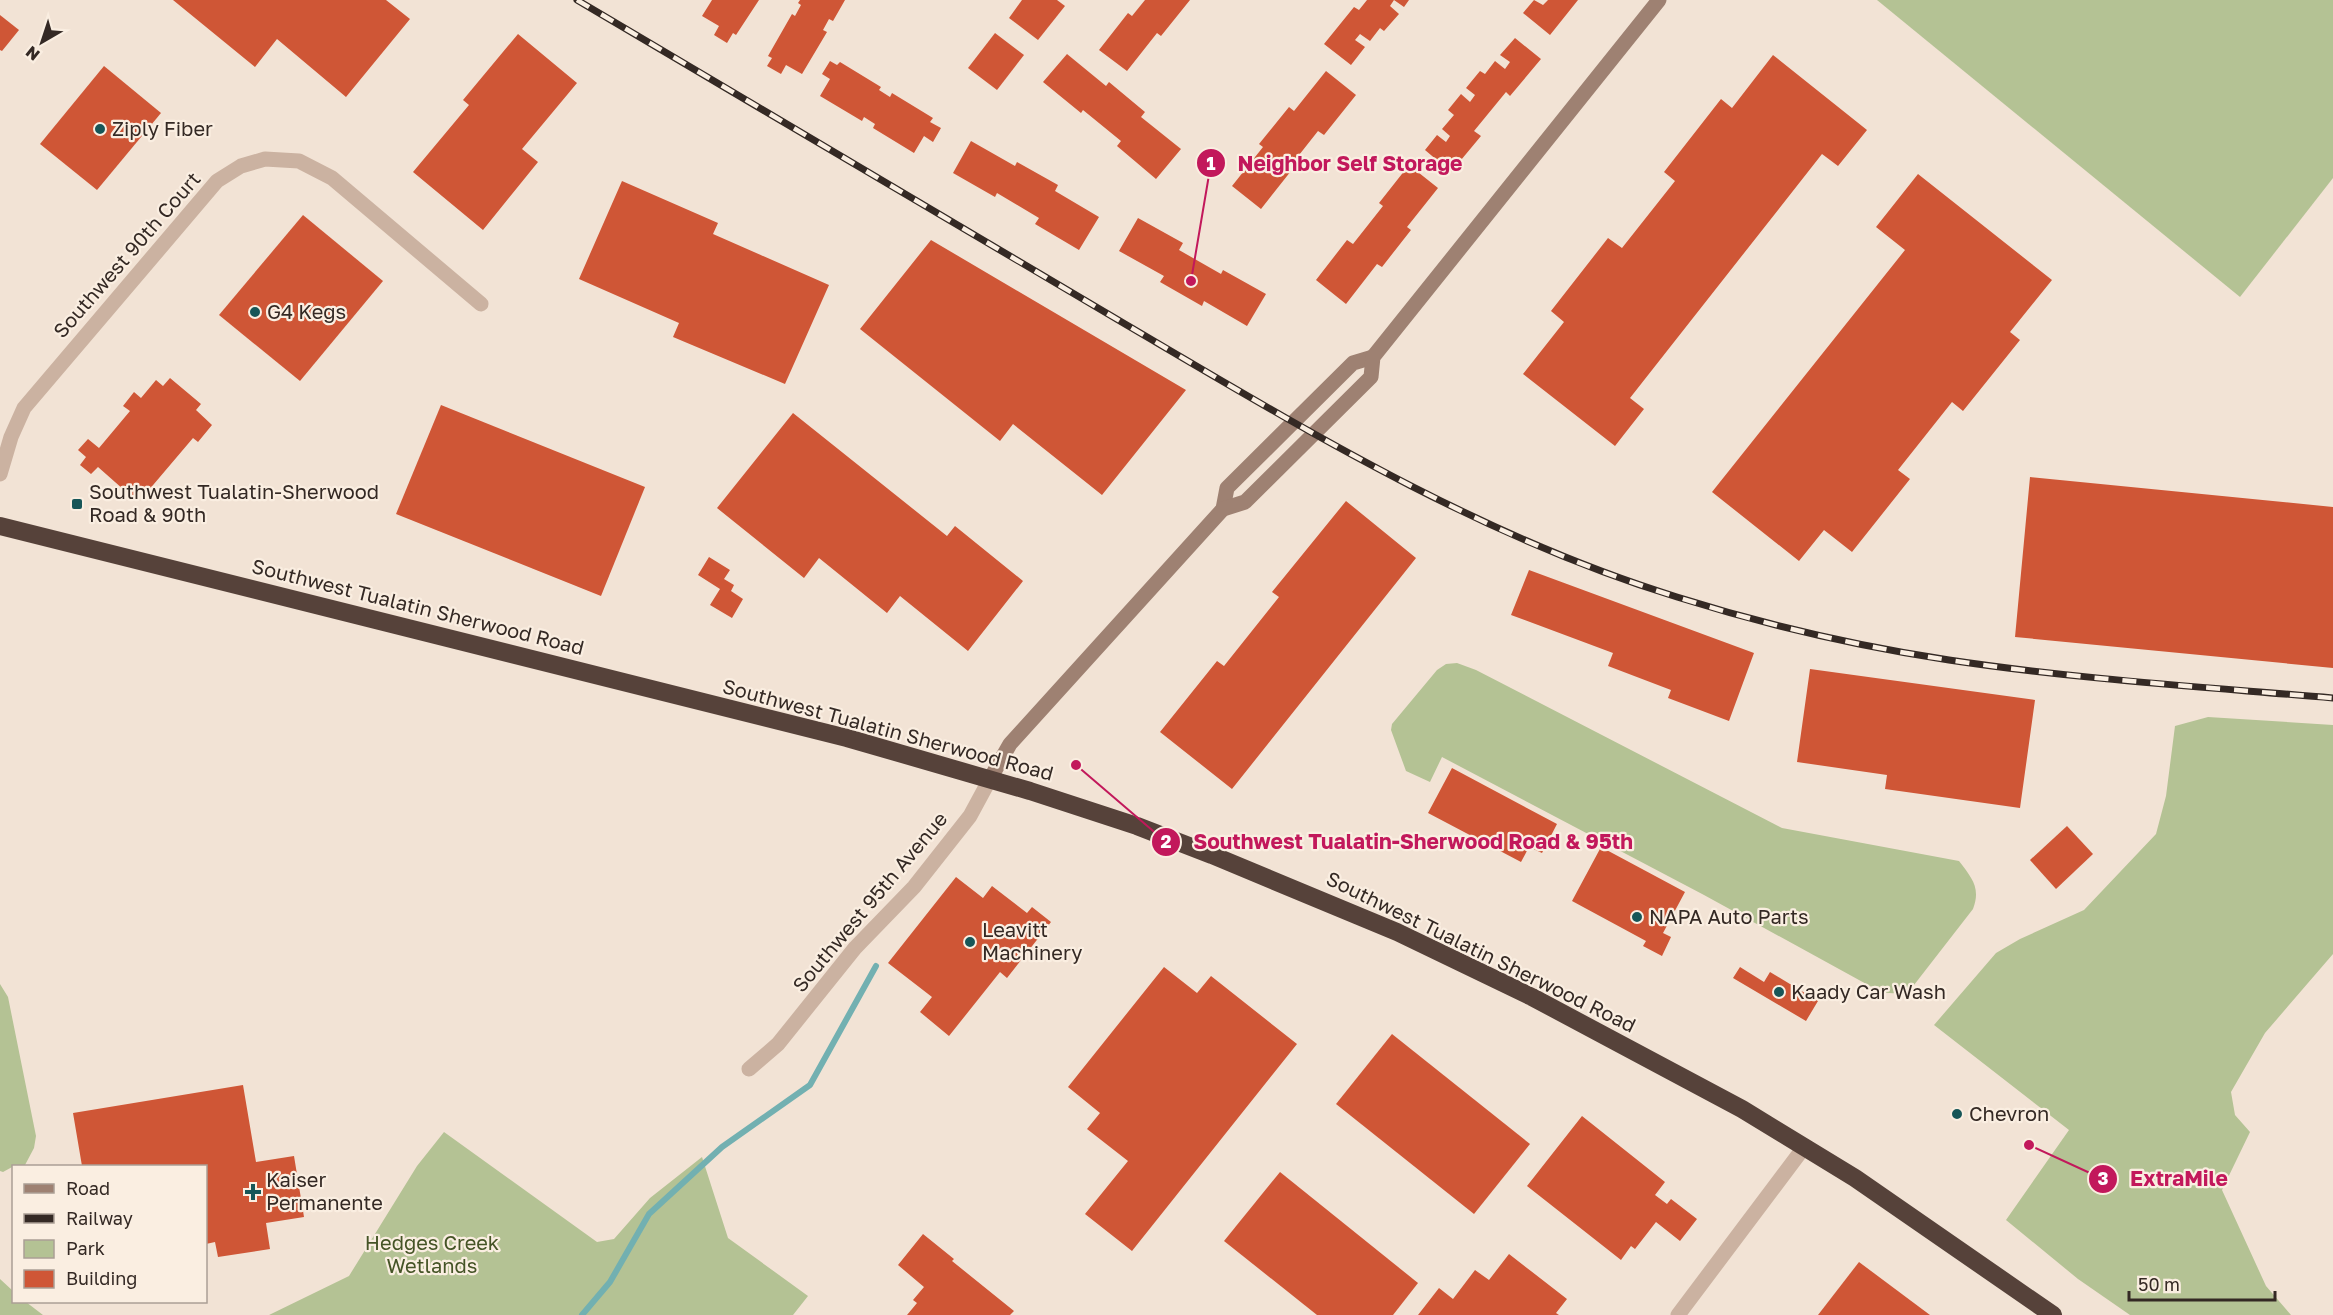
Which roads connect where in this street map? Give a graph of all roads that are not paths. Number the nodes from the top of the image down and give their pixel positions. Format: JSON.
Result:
{"nodes":[{"id":1,"x":1659,"y":0,"type":"edge"},
{"id":2,"x":481,"y":304,"type":"dead end"},
{"id":3,"x":1373,"y":357,"type":"junction"},
{"id":4,"x":0,"y":474,"type":"edge"},
{"id":5,"x":1223,"y":509,"type":"junction"},
{"id":6,"x":0,"y":526,"type":"edge"},
{"id":7,"x":990,"y":779,"type":"junction"},
{"id":8,"x":749,"y":1069,"type":"dead end"},
{"id":9,"x":1805,"y":1146,"type":"junction"},
{"id":10,"x":1678,"y":1315,"type":"edge"},
{"id":11,"x":2053,"y":1315,"type":"edge"}],
"edges":[{"from":1,"to":3,"type":"street","name":"Southwest 95th Avenue"},
{"from":2,"to":4,"type":"street","name":"Southwest 90th Court"},
{"from":3,"to":5,"type":"street","name":"Southwest 95th Avenue"},
{"from":3,"to":5,"type":"street","name":"Southwest 95th Avenue"},
{"from":5,"to":7,"type":"street","name":"Southwest 95th Avenue"},
{"from":6,"to":7,"type":"highway","name":"Southwest Tualatin Sherwood Road"},
{"from":7,"to":8,"type":"street","name":"Southwest 95th Avenue"},
{"from":7,"to":9,"type":"highway","name":"Southwest Tualatin Sherwood Road"},
{"from":9,"to":10,"type":"street"},
{"from":9,"to":11,"type":"highway","name":"Southwest Tualatin Sherwood Road"}]}
